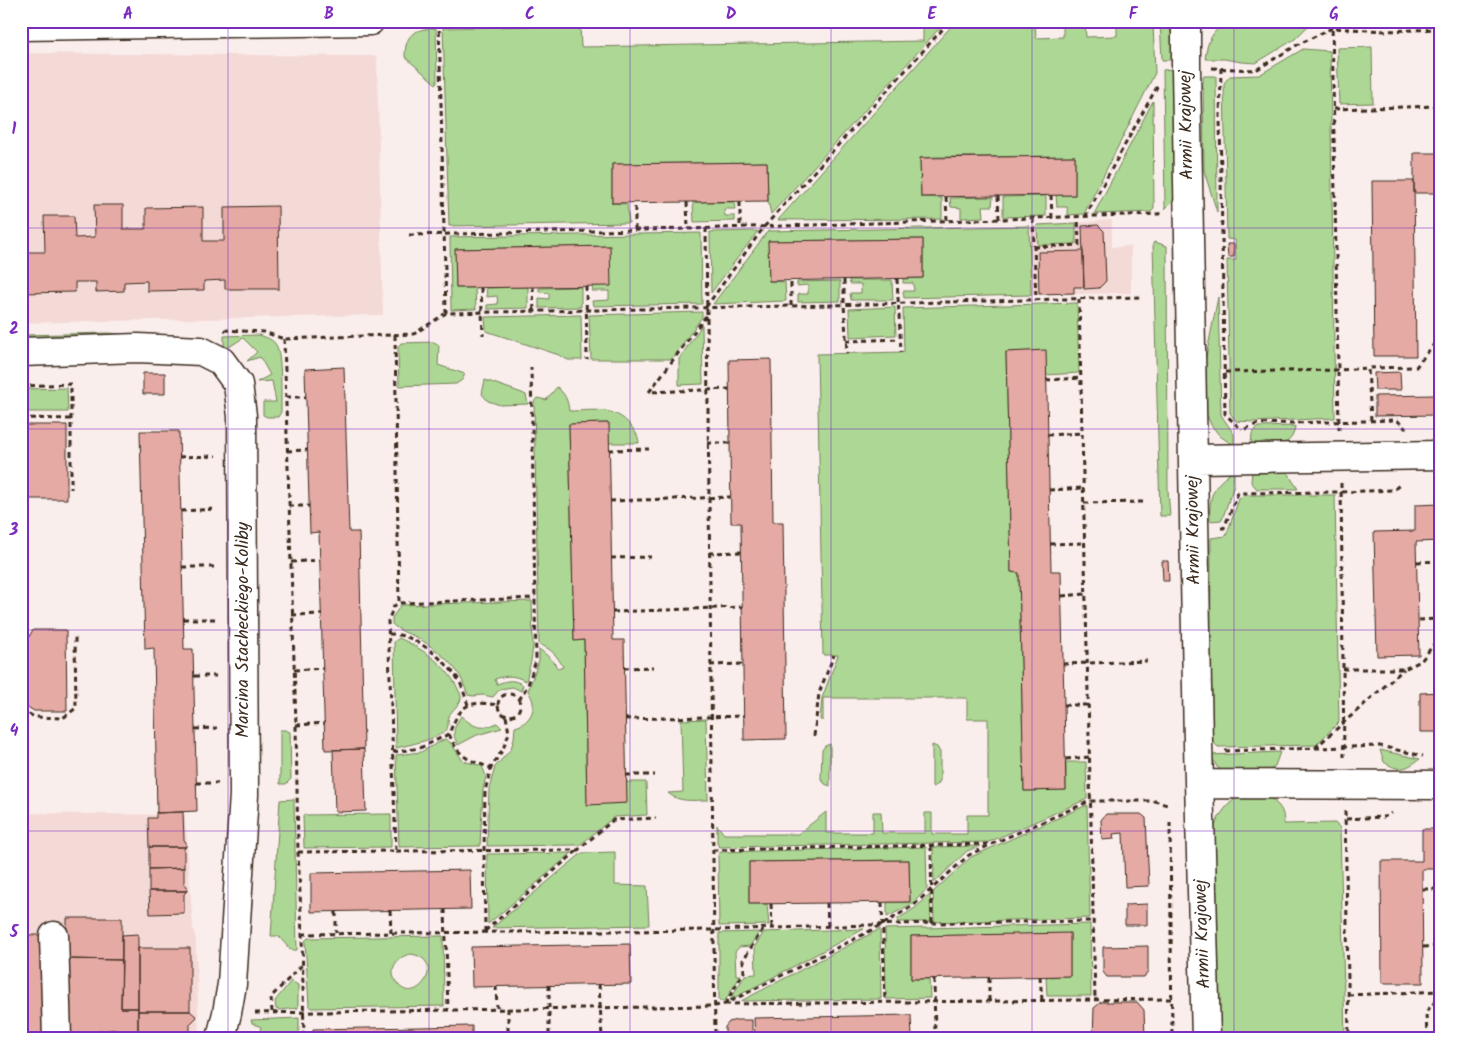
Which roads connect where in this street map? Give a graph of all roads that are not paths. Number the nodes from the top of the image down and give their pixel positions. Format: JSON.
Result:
{"nodes":[{"id":1,"x":370,"y":21,"type":"edge"},
{"id":2,"x":1186,"y":21,"type":"edge"},
{"id":3,"x":21,"y":26,"type":"edge"},
{"id":4,"x":21,"y":352,"type":"edge"},
{"id":5,"x":1441,"y":455,"type":"edge"},
{"id":6,"x":1194,"y":459,"type":"junction"},
{"id":7,"x":1199,"y":784,"type":"junction"},
{"id":8,"x":1441,"y":785,"type":"edge"},
{"id":9,"x":54,"y":936,"type":"dead end"},
{"id":10,"x":224,"y":1026,"type":"edge"},
{"id":11,"x":57,"y":1038,"type":"edge"},
{"id":12,"x":1206,"y":1038,"type":"edge"}],
"edges":[{"from":1,"to":3,"type":"street"},
{"from":2,"to":6,"type":"street","name":"Armii Krajowej"},
{"from":4,"to":10,"type":"street","name":"Marcina Stacheckiego-Koliby"},
{"from":5,"to":6,"type":"street"},
{"from":6,"to":7,"type":"street","name":"Armii Krajowej"},
{"from":7,"to":8,"type":"street"},
{"from":7,"to":12,"type":"street","name":"Armii Krajowej"},
{"from":9,"to":11,"type":"street"}]}
